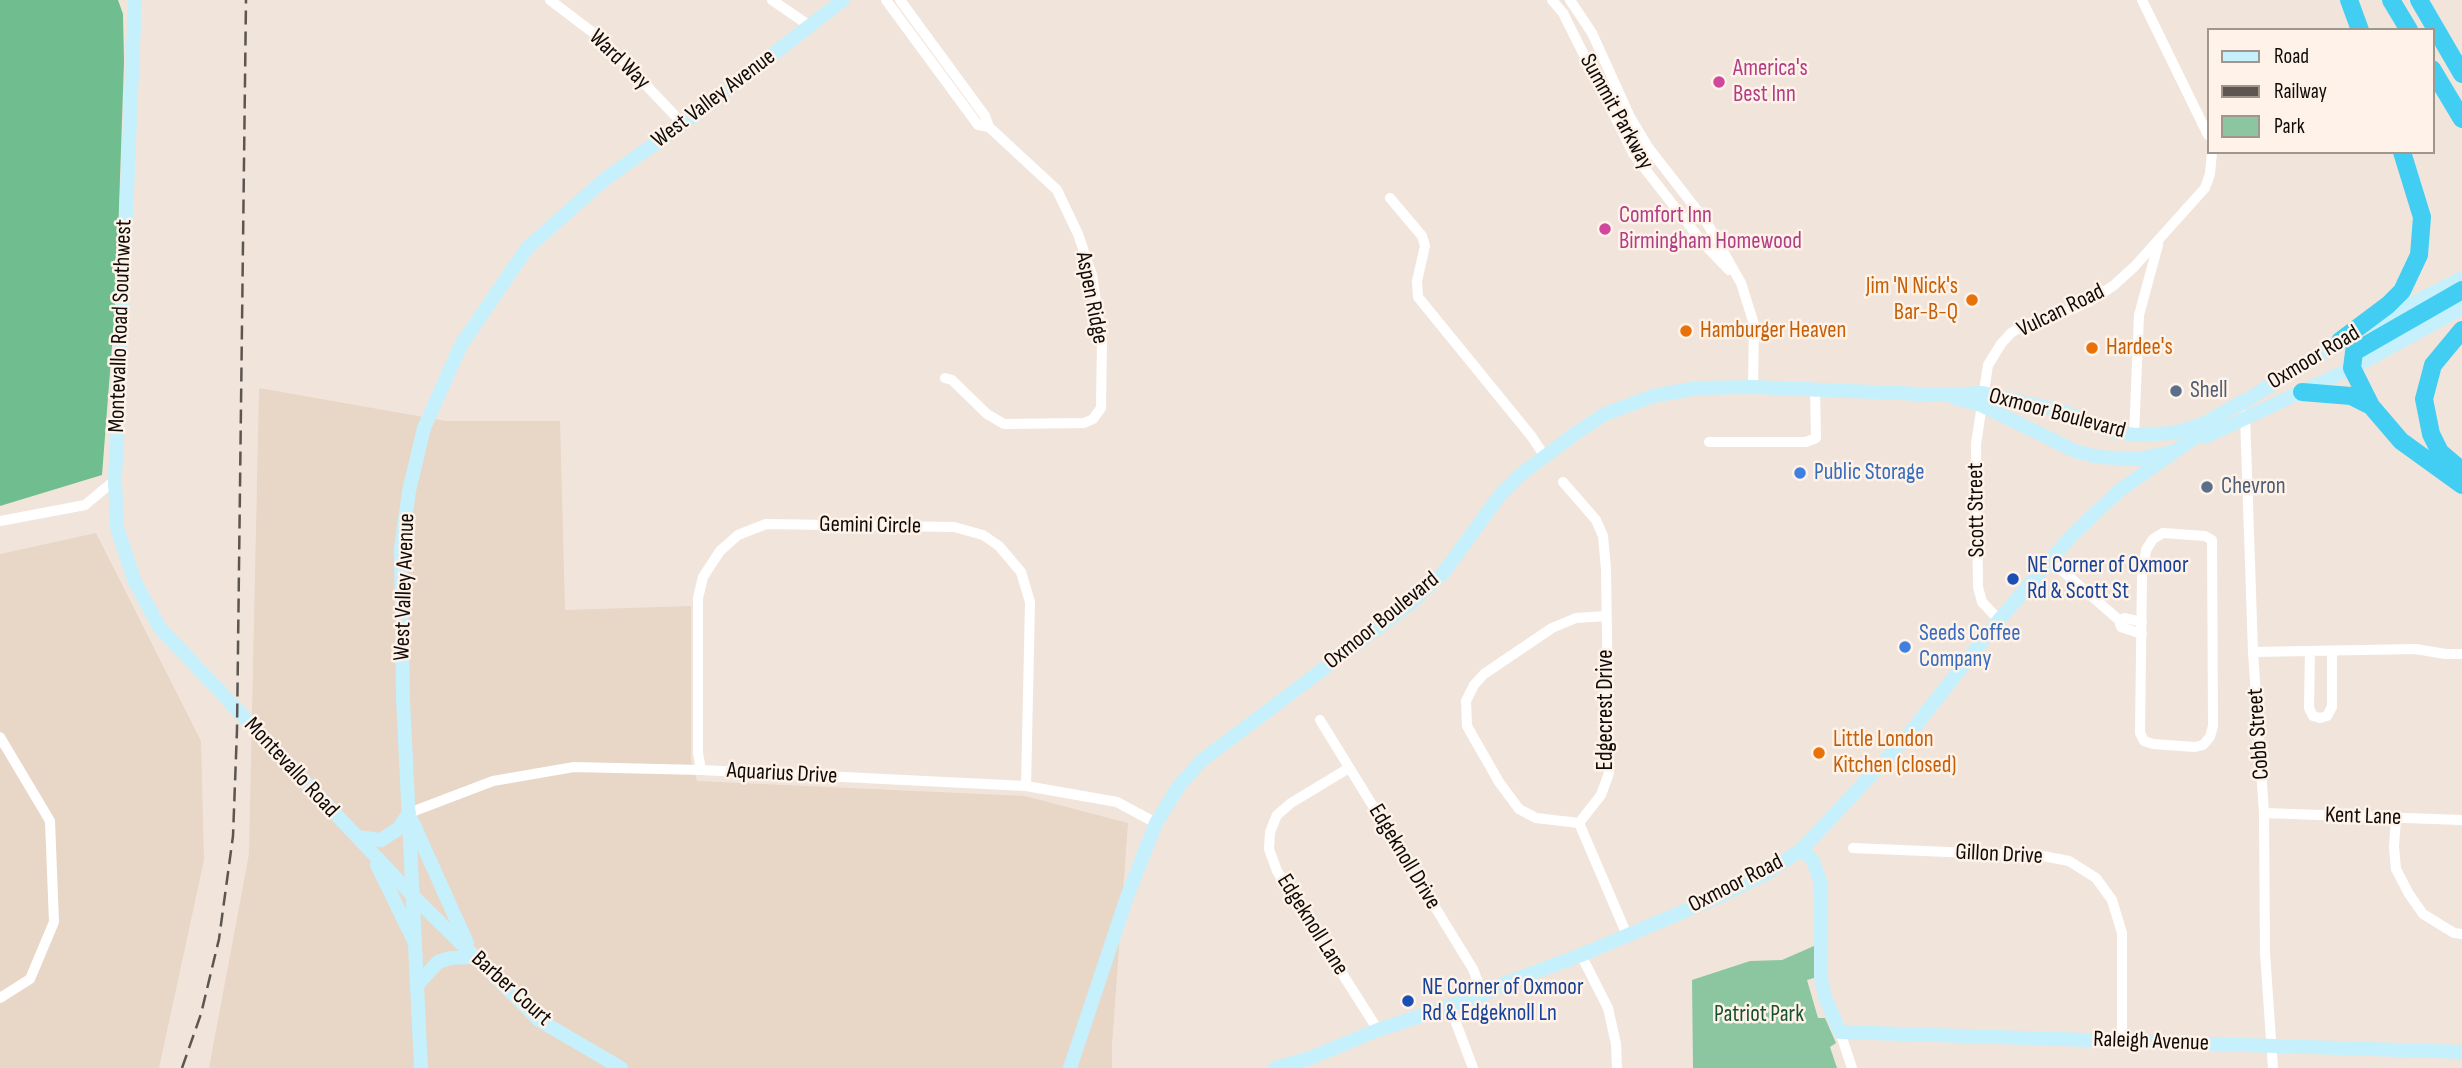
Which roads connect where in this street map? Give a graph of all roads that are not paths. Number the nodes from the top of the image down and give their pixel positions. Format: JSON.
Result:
{"nodes":[{"id":1,"x":550,"y":0,"type":"edge"},
{"id":2,"x":772,"y":0,"type":"edge"},
{"id":3,"x":843,"y":0,"type":"edge"},
{"id":4,"x":886,"y":0,"type":"edge"},
{"id":5,"x":900,"y":0,"type":"edge"},
{"id":6,"x":1552,"y":0,"type":"edge"},
{"id":7,"x":1570,"y":0,"type":"edge"},
{"id":8,"x":2143,"y":0,"type":"edge"},
{"id":9,"x":2349,"y":0,"type":"edge"},
{"id":10,"x":2391,"y":0,"type":"edge"},
{"id":11,"x":2419,"y":0,"type":"edge"},
{"id":12,"x":133,"y":5,"type":"edge"},
{"id":13,"x":810,"y":26,"type":"junction"},
{"id":14,"x":2359,"y":28,"type":"edge"},
{"id":15,"x":2408,"y":28,"type":"edge"},
{"id":16,"x":936,"y":58,"type":"junction"},
{"id":17,"x":2434,"y":72,"type":"edge"},
{"id":18,"x":2462,"y":74,"type":"edge"},
{"id":19,"x":2462,"y":119,"type":"edge"},
{"id":20,"x":683,"y":124,"type":"junction"},
{"id":21,"x":2206,"y":131,"type":"edge"},
{"id":22,"x":2212,"y":154,"type":"edge"},
{"id":23,"x":2403,"y":154,"type":"edge"},
{"id":24,"x":1390,"y":198,"type":"dead end"},
{"id":25,"x":2159,"y":241,"type":"junction"},
{"id":26,"x":2462,"y":278,"type":"edge"},
{"id":27,"x":1741,"y":283,"type":"junction"},
{"id":28,"x":2462,"y":290,"type":"edge"},
{"id":29,"x":2462,"y":308,"type":"edge"},
{"id":30,"x":2462,"y":330,"type":"edge"},
{"id":31,"x":2340,"y":341,"type":"junction"},
{"id":32,"x":2352,"y":368,"type":"junction"},
{"id":33,"x":945,"y":378,"type":"dead end"},
{"id":34,"x":1753,"y":387,"type":"junction"},
{"id":35,"x":1815,"y":389,"type":"junction"},
{"id":36,"x":2302,"y":392,"type":"junction"},
{"id":37,"x":1982,"y":399,"type":"junction"},
{"id":38,"x":2245,"y":400,"type":"junction"},
{"id":39,"x":2371,"y":406,"type":"junction"},
{"id":40,"x":2245,"y":419,"type":"junction"},
{"id":41,"x":2134,"y":435,"type":"junction"},
{"id":42,"x":1709,"y":442,"type":"dead end"},
{"id":43,"x":2175,"y":451,"type":"junction"},
{"id":44,"x":1545,"y":457,"type":"junction"},
{"id":45,"x":2462,"y":471,"type":"edge"},
{"id":46,"x":115,"y":480,"type":"junction"},
{"id":47,"x":1563,"y":482,"type":"dead end"},
{"id":48,"x":2462,"y":485,"type":"edge"},
{"id":49,"x":0,"y":521,"type":"edge"},
{"id":50,"x":2050,"y":560,"type":"junction"},
{"id":51,"x":1606,"y":616,"type":"junction"},
{"id":52,"x":1999,"y":620,"type":"junction"},
{"id":53,"x":2119,"y":620,"type":"junction"},
{"id":54,"x":2142,"y":622,"type":"junction"},
{"id":55,"x":2142,"y":634,"type":"junction"},
{"id":56,"x":171,"y":639,"type":"joint"},
{"id":57,"x":2332,"y":650,"type":"junction"},
{"id":58,"x":2311,"y":651,"type":"junction"},
{"id":59,"x":2253,"y":652,"type":"junction"},
{"id":60,"x":2462,"y":654,"type":"edge"},
{"id":61,"x":1320,"y":720,"type":"dead end"},
{"id":62,"x":0,"y":737,"type":"edge"},
{"id":63,"x":1349,"y":768,"type":"junction"},
{"id":64,"x":701,"y":770,"type":"junction"},
{"id":65,"x":1026,"y":786,"type":"junction"},
{"id":66,"x":409,"y":813,"type":"junction"},
{"id":67,"x":2264,"y":813,"type":"junction"},
{"id":68,"x":2396,"y":818,"type":"junction"},
{"id":69,"x":2462,"y":820,"type":"edge"},
{"id":70,"x":1156,"y":822,"type":"junction"},
{"id":71,"x":1579,"y":823,"type":"junction"},
{"id":72,"x":357,"y":837,"type":"junction"},
{"id":73,"x":1853,"y":848,"type":"dead end"},
{"id":74,"x":1802,"y":849,"type":"junction"},
{"id":75,"x":370,"y":851,"type":"junction"},
{"id":76,"x":413,"y":896,"type":"junction"},
{"id":77,"x":2462,"y":934,"type":"edge"},
{"id":78,"x":1627,"y":935,"type":"junction"},
{"id":79,"x":415,"y":944,"type":"junction"},
{"id":80,"x":1581,"y":954,"type":"junction"},
{"id":81,"x":474,"y":957,"type":"junction"},
{"id":82,"x":417,"y":985,"type":"junction"},
{"id":83,"x":1483,"y":995,"type":"junction"},
{"id":84,"x":0,"y":998,"type":"edge"},
{"id":85,"x":1450,"y":1007,"type":"junction"},
{"id":86,"x":1378,"y":1031,"type":"junction"},
{"id":87,"x":1840,"y":1032,"type":"junction"},
{"id":88,"x":2122,"y":1041,"type":"junction"},
{"id":89,"x":2273,"y":1046,"type":"junction"},
{"id":90,"x":2462,"y":1052,"type":"edge"},
{"id":91,"x":1312,"y":1063,"type":"edge"},
{"id":92,"x":421,"y":1068,"type":"edge"},
{"id":93,"x":621,"y":1068,"type":"edge"},
{"id":94,"x":1070,"y":1068,"type":"edge"},
{"id":95,"x":1275,"y":1068,"type":"edge"},
{"id":96,"x":1473,"y":1068,"type":"edge"},
{"id":97,"x":1616,"y":1068,"type":"edge"},
{"id":98,"x":1852,"y":1068,"type":"edge"},
{"id":99,"x":2273,"y":1068,"type":"edge"}],
"edges":[{"from":1,"to":20,"type":"street","name":"Ward Way"},
{"from":2,"to":13,"type":"street"},
{"from":3,"to":13,"type":"main road","name":"West Valley Avenue"},
{"from":4,"to":16,"type":"street","name":"Aspen Ridge"},
{"from":5,"to":16,"type":"street","name":"Aspen Ridge"},
{"from":6,"to":27,"type":"street","name":"Summit Parkway"},
{"from":7,"to":27,"type":"street","name":"Summit Parkway"},
{"from":8,"to":21,"type":"street"},
{"from":9,"to":14,"type":"highway"},
{"from":10,"to":15,"type":"highway"},
{"from":11,"to":18,"type":"highway"},
{"from":12,"to":46,"type":"main road","name":"Montevallo Road Southwest"},
{"from":13,"to":20,"type":"main road","name":"West Valley Avenue"},
{"from":16,"to":33,"type":"street","name":"Aspen Ridge"},
{"from":17,"to":19,"type":"highway"},
{"from":20,"to":66,"type":"main road","name":"West Valley Avenue"},
{"from":22,"to":25,"type":"street","name":"Vulcan Road"},
{"from":23,"to":31,"type":"highway"},
{"from":24,"to":44,"type":"street"},
{"from":25,"to":37,"type":"street","name":"Vulcan Road"},
{"from":25,"to":41,"type":"street","name":"Vulcan Road"},
{"from":26,"to":31,"type":"main road","name":"Oxmoor Road"},
{"from":27,"to":34,"type":"street","name":"Summit Parkway"},
{"from":28,"to":32,"type":"highway"},
{"from":29,"to":32,"type":"main road","name":"Oxmoor Road"},
{"from":30,"to":45,"type":"highway"},
{"from":31,"to":38,"type":"main road","name":"Oxmoor Road"},
{"from":32,"to":36,"type":"main road","name":"Oxmoor Road"},
{"from":32,"to":39,"type":"highway"},
{"from":34,"to":35,"type":"main road","name":"Oxmoor Boulevard"},
{"from":34,"to":44,"type":"main road","name":"Oxmoor Boulevard"},
{"from":35,"to":37,"type":"main road","name":"Oxmoor Boulevard"},
{"from":35,"to":42,"type":"street"},
{"from":36,"to":39,"type":"highway"},
{"from":36,"to":40,"type":"main road","name":"Oxmoor Road"},
{"from":37,"to":41,"type":"main road","name":"Oxmoor Boulevard"},
{"from":37,"to":43,"type":"main road","name":"Oxmoor Boulevard"},
{"from":37,"to":52,"type":"street","name":"Scott Street"},
{"from":38,"to":40,"type":"street","name":"Cobb Street"},
{"from":38,"to":41,"type":"main road","name":"Oxmoor Boulevard"},
{"from":38,"to":43,"type":"main road","name":"Oxmoor Road"},
{"from":39,"to":48,"type":"highway"},
{"from":40,"to":43,"type":"main road","name":"Oxmoor Road"},
{"from":40,"to":59,"type":"street","name":"Cobb Street"},
{"from":43,"to":50,"type":"main road","name":"Oxmoor Road"},
{"from":44,"to":70,"type":"main road","name":"Oxmoor Boulevard"},
{"from":46,"to":49,"type":"street"},
{"from":46,"to":56,"type":"main road","name":"Montevallo Road Southwest"},
{"from":47,"to":51,"type":"street","name":"Edgecrest Drive"},
{"from":50,"to":52,"type":"main road","name":"Oxmoor Road"},
{"from":50,"to":53,"type":"street"},
{"from":51,"to":71,"type":"street","name":"Edgecrest Drive"},
{"from":51,"to":71,"type":"street"},
{"from":52,"to":74,"type":"main road","name":"Oxmoor Road"},
{"from":53,"to":54,"type":"street"},
{"from":53,"to":55,"type":"street"},
{"from":54,"to":55,"type":"street"},
{"from":54,"to":55,"type":"street"},
{"from":56,"to":72,"type":"main road","name":"Montevallo Road"},
{"from":57,"to":58,"type":"street"},
{"from":57,"to":58,"type":"street"},
{"from":57,"to":60,"type":"street"},
{"from":58,"to":59,"type":"street"},
{"from":59,"to":67,"type":"street","name":"Cobb Street"},
{"from":61,"to":63,"type":"street","name":"Edgeknoll Drive"},
{"from":62,"to":84,"type":"street"},
{"from":63,"to":83,"type":"street","name":"Edgeknoll Drive"},
{"from":63,"to":86,"type":"street","name":"Edgeknoll Lane"},
{"from":64,"to":65,"type":"street","name":"Aquarius Drive"},
{"from":64,"to":65,"type":"street","name":"Gemini Circle"},
{"from":64,"to":66,"type":"street","name":"Aquarius Drive"},
{"from":65,"to":70,"type":"street","name":"Aquarius Drive"},
{"from":66,"to":72,"type":"main road"},
{"from":66,"to":76,"type":"main road","name":"West Valley Avenue"},
{"from":66,"to":81,"type":"main road"},
{"from":67,"to":68,"type":"street","name":"Kent Lane"},
{"from":67,"to":89,"type":"street","name":"Cobb Street"},
{"from":68,"to":69,"type":"street","name":"Kent Lane"},
{"from":68,"to":77,"type":"street"},
{"from":70,"to":94,"type":"main road","name":"Oxmoor Boulevard"},
{"from":71,"to":78,"type":"street"},
{"from":72,"to":75,"type":"main road","name":"Montevallo Road"},
{"from":73,"to":88,"type":"street","name":"Gillon Drive"},
{"from":74,"to":78,"type":"main road","name":"Oxmoor Road"},
{"from":74,"to":87,"type":"main road"},
{"from":75,"to":76,"type":"main road","name":"Montevallo Road"},
{"from":75,"to":79,"type":"main road"},
{"from":76,"to":79,"type":"main road","name":"West Valley Avenue"},
{"from":76,"to":81,"type":"main road","name":"Barber Court"},
{"from":78,"to":80,"type":"main road","name":"Oxmoor Road"},
{"from":79,"to":82,"type":"main road","name":"West Valley Avenue"},
{"from":80,"to":83,"type":"main road","name":"Oxmoor Road"},
{"from":80,"to":97,"type":"street"},
{"from":81,"to":82,"type":"main road"},
{"from":81,"to":93,"type":"main road","name":"Barber Court"},
{"from":82,"to":92,"type":"main road","name":"West Valley Avenue"},
{"from":83,"to":85,"type":"main road","name":"Oxmoor Road"},
{"from":85,"to":86,"type":"main road","name":"Oxmoor Road"},
{"from":85,"to":96,"type":"street"},
{"from":86,"to":91,"type":"main road","name":"Oxmoor Road"},
{"from":87,"to":88,"type":"main road","name":"Raleigh Avenue"},
{"from":87,"to":98,"type":"street"},
{"from":88,"to":89,"type":"main road","name":"Raleigh Avenue"},
{"from":89,"to":90,"type":"main road","name":"Raleigh Avenue"},
{"from":89,"to":99,"type":"street","name":"Cobb Street"},
{"from":91,"to":95,"type":"main road","name":"Oxmoor Road"}]}
